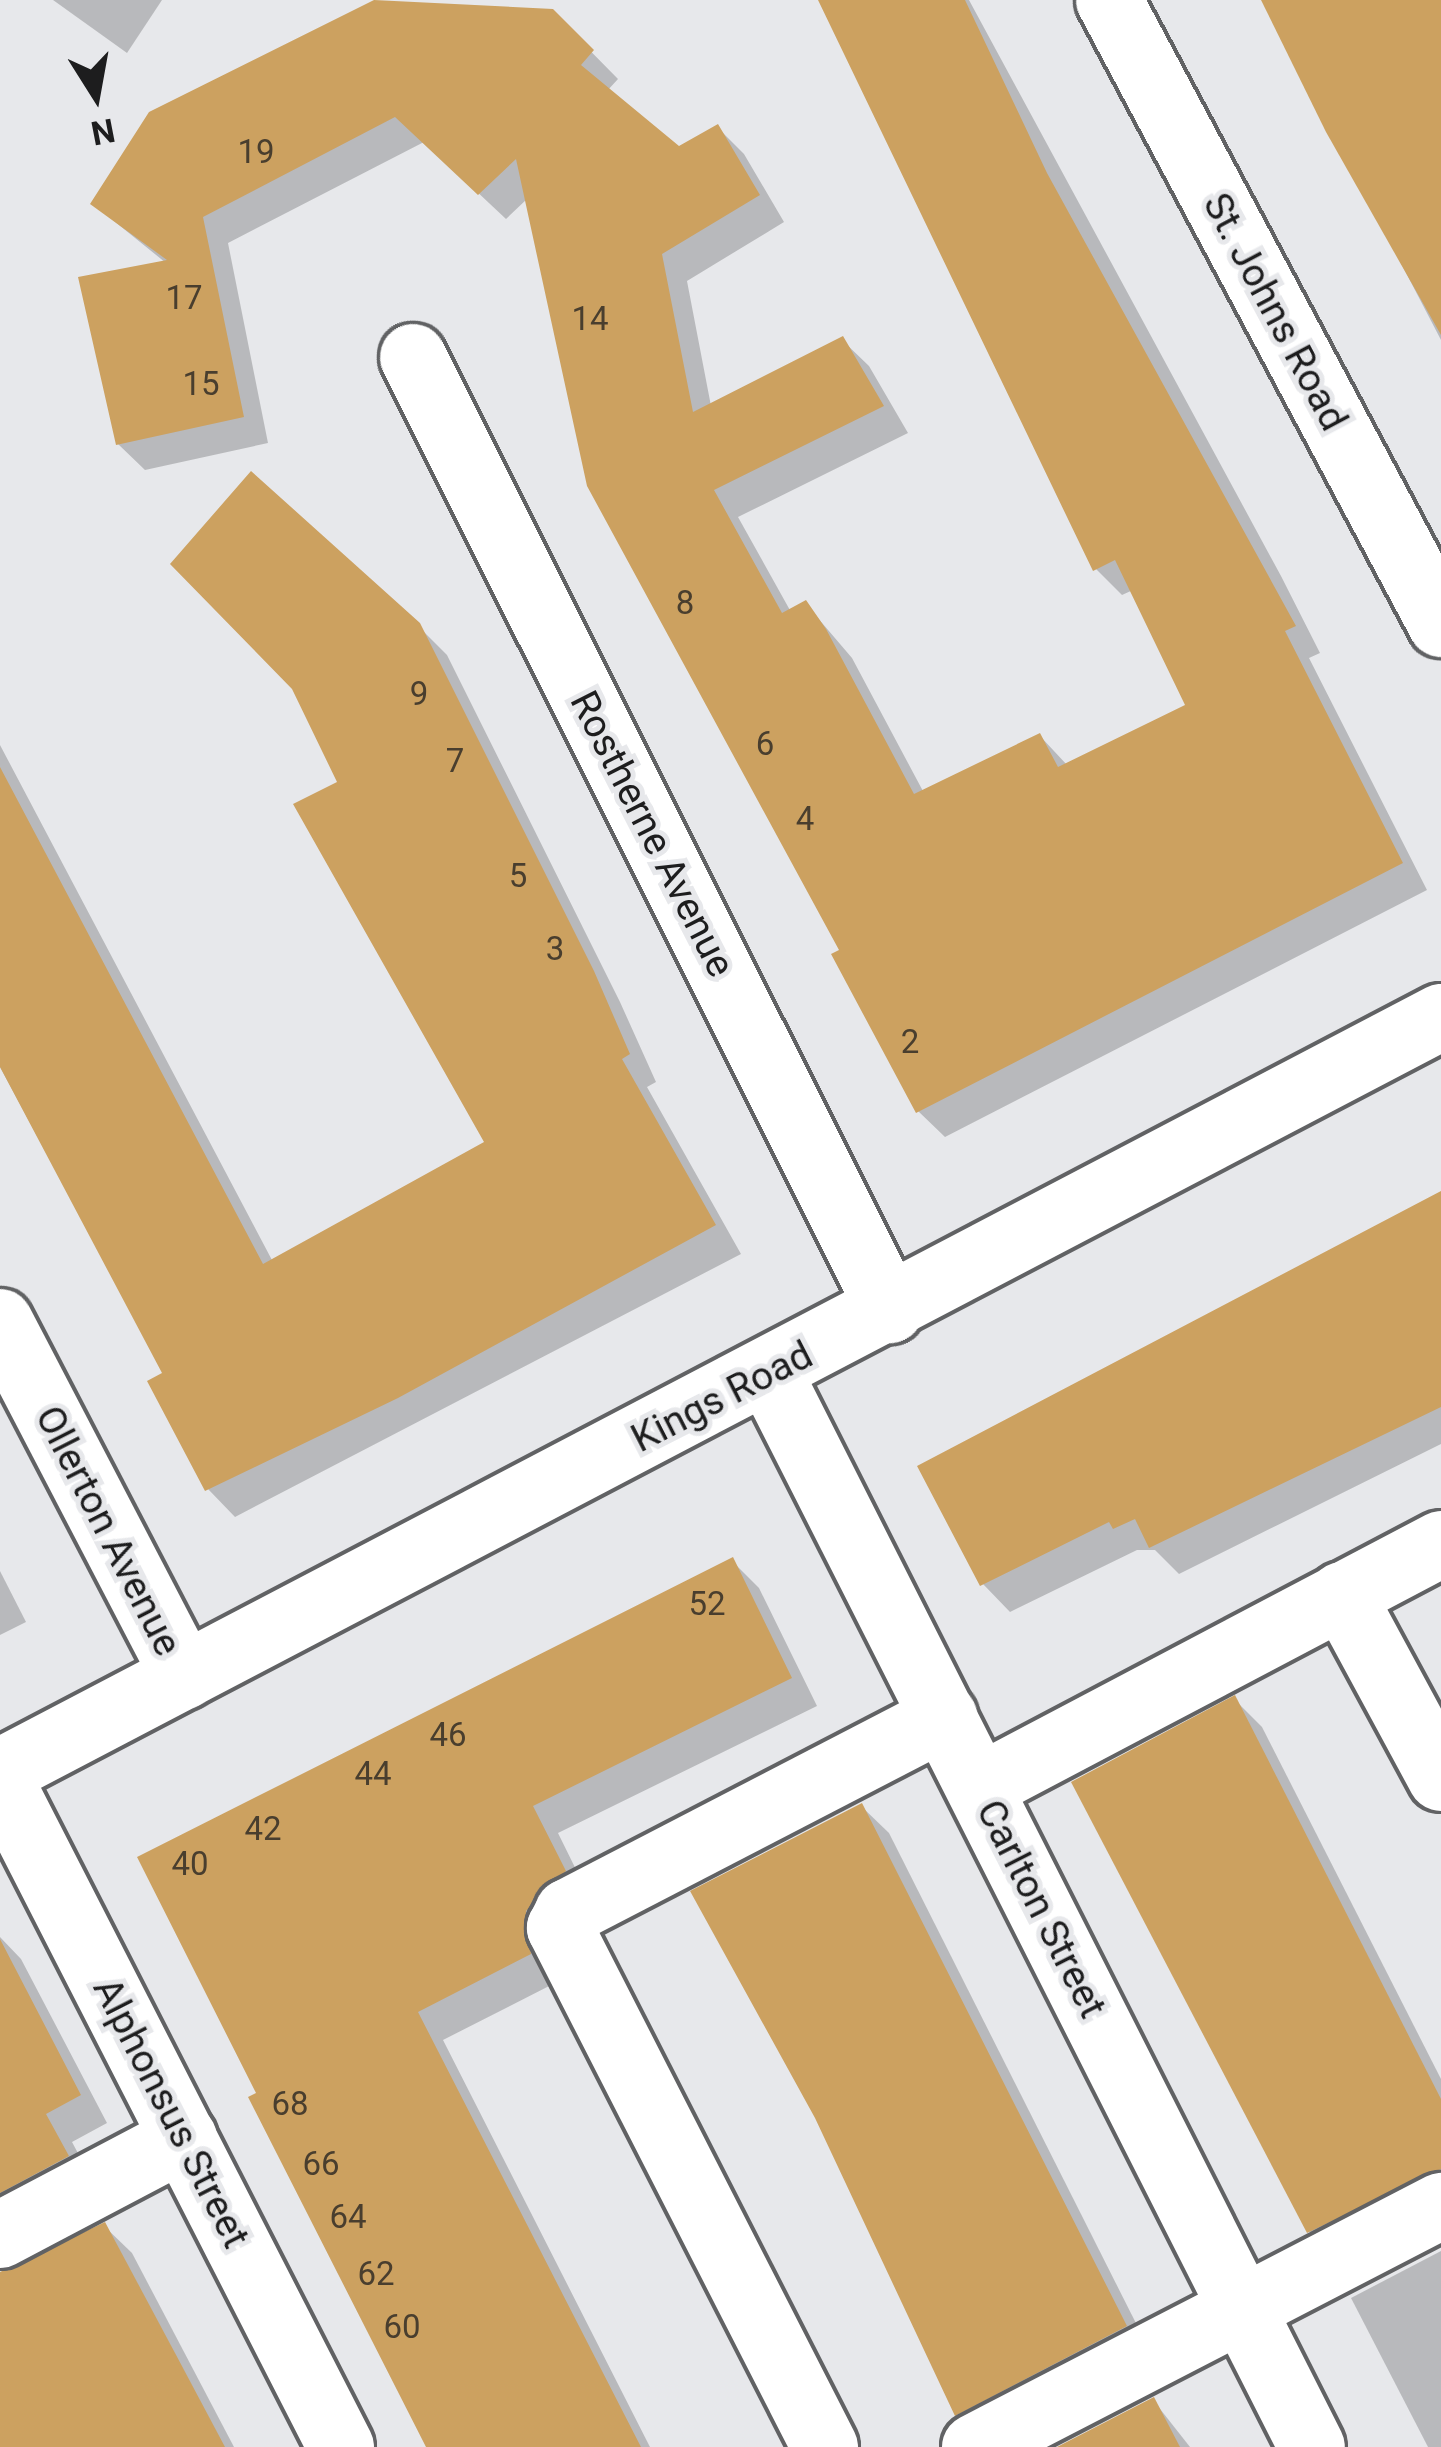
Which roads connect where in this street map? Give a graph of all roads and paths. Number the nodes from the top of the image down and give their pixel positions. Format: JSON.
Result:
{"nodes":[{"id":1,"x":1109,"y":0,"type":"edge"},
{"id":2,"x":413,"y":357,"type":"dead end"},
{"id":3,"x":1441,"y":624,"type":"edge"},
{"id":4,"x":1441,"y":1017,"type":"edge"},
{"id":5,"x":890,"y":1310,"type":"junction"},
{"id":6,"x":0,"y":1322,"type":"edge"},
{"id":7,"x":769,"y":1372,"type":"junction"},
{"id":8,"x":1441,"y":1544,"type":"edge"},
{"id":9,"x":1342,"y":1595,"type":"junction"},
{"id":10,"x":184,"y":1676,"type":"junction"},
{"id":11,"x":944,"y":1717,"type":"junction"},
{"id":12,"x":0,"y":1776,"type":"edge"},
{"id":13,"x":1441,"y":1778,"type":"edge"},
{"id":14,"x":980,"y":1787,"type":"junction"},
{"id":15,"x":184,"y":2138,"type":"junction"},
{"id":16,"x":1441,"y":2206,"type":"edge"},
{"id":17,"x":0,"y":2235,"type":"edge"},
{"id":18,"x":1242,"y":2311,"type":"junction"},
{"id":19,"x":341,"y":2447,"type":"edge"},
{"id":20,"x":825,"y":2447,"type":"edge"},
{"id":21,"x":975,"y":2447,"type":"edge"},
{"id":22,"x":1312,"y":2447,"type":"edge"}],
"edges":[{"from":1,"to":3,"type":"street","name":"St. Johns Road"},
{"from":2,"to":5,"type":"street","name":"Rostherne Avenue"},
{"from":4,"to":5,"type":"street","name":"Kings Road"},
{"from":5,"to":7,"type":"street","name":"Kings Road"},
{"from":6,"to":10,"type":"street","name":"Ollerton Avenue"},
{"from":7,"to":10,"type":"street","name":"Kings Road"},
{"from":7,"to":11,"type":"street","name":"Carlton Street"},
{"from":8,"to":9,"type":"street"},
{"from":9,"to":13,"type":"street"},
{"from":9,"to":14,"type":"street"},
{"from":10,"to":12,"type":"street","name":"Kings Road"},
{"from":11,"to":14,"type":"street","name":"Carlton Street"},
{"from":11,"to":20,"type":"street"},
{"from":12,"to":15,"type":"street","name":"Alphonsus Street"},
{"from":14,"to":18,"type":"street","name":"Carlton Street"},
{"from":15,"to":17,"type":"street"},
{"from":15,"to":19,"type":"street","name":"Alphonsus Street"},
{"from":16,"to":18,"type":"street"},
{"from":18,"to":21,"type":"street"},
{"from":18,"to":22,"type":"street","name":"Carlton Street"}]}
